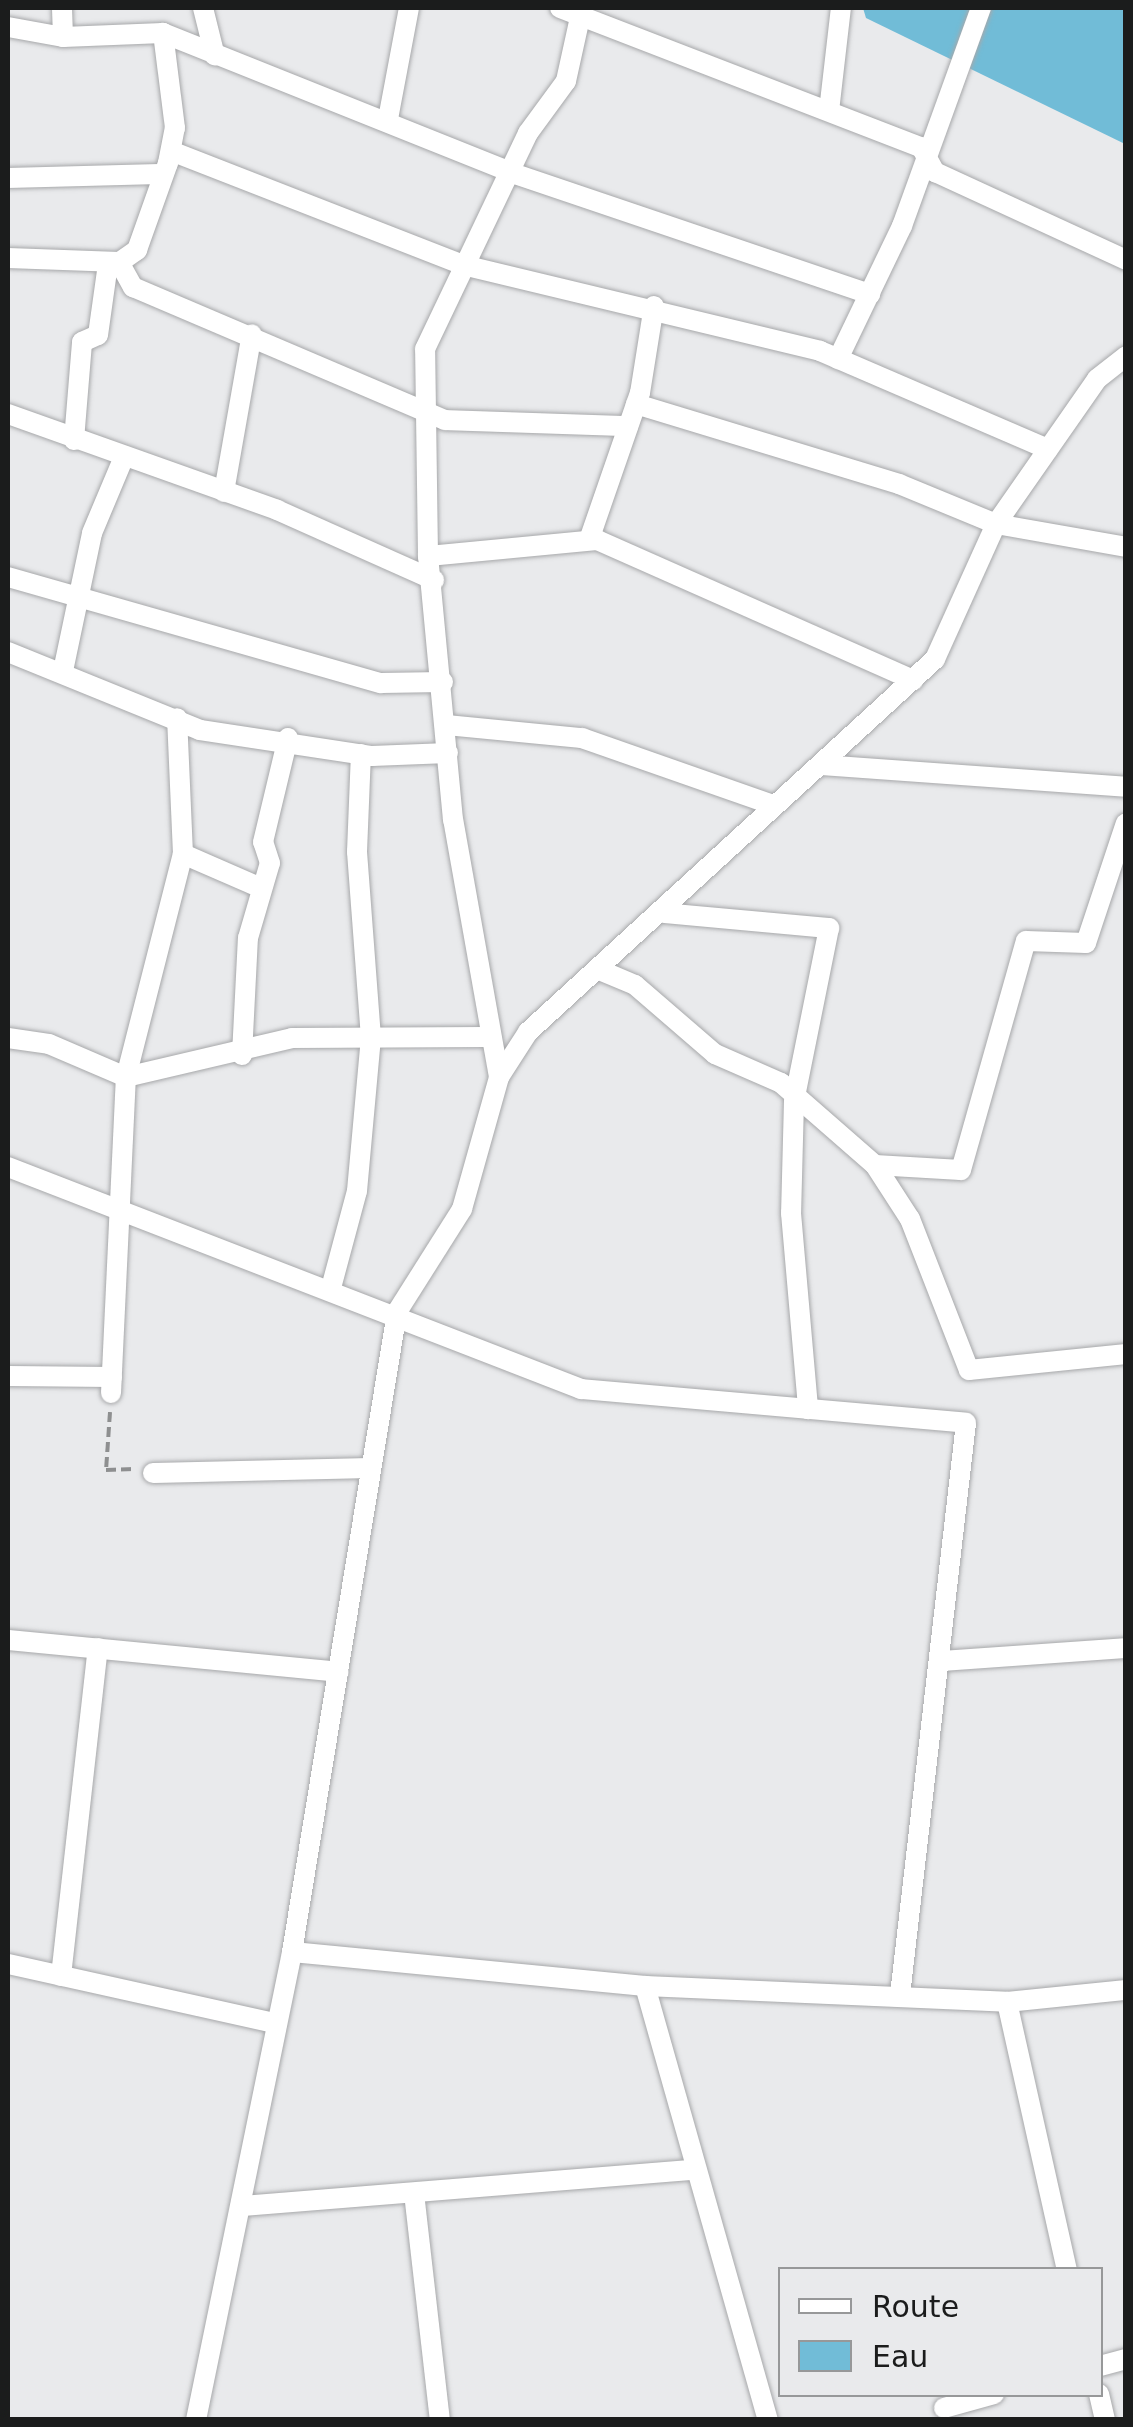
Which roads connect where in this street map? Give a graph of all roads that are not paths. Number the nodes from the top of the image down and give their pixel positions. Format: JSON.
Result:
{"nodes":[{"id":1,"x":62,"y":8,"type":"edge"},
{"id":2,"x":203,"y":8,"type":"edge"},
{"id":3,"x":409,"y":8,"type":"edge"},
{"id":4,"x":841,"y":8,"type":"edge"},
{"id":5,"x":981,"y":8,"type":"edge"},
{"id":6,"x":574,"y":9,"type":"edge"},
{"id":7,"x":8,"y":30,"type":"edge"},
{"id":8,"x":164,"y":33,"type":"junction"},
{"id":9,"x":63,"y":37,"type":"junction"},
{"id":10,"x":215,"y":56,"type":"junction"},
{"id":11,"x":828,"y":112,"type":"junction"},
{"id":12,"x":388,"y":118,"type":"junction"},
{"id":13,"x":171,"y":152,"type":"junction"},
{"id":14,"x":928,"y":160,"type":"junction"},
{"id":15,"x":159,"y":174,"type":"junction"},
{"id":16,"x":514,"y":174,"type":"junction"},
{"id":17,"x":8,"y":178,"type":"edge"},
{"id":18,"x":8,"y":258,"type":"edge"},
{"id":19,"x":1126,"y":260,"type":"edge"},
{"id":20,"x":118,"y":262,"type":"junction"},
{"id":21,"x":463,"y":265,"type":"junction"},
{"id":22,"x":870,"y":294,"type":"junction"},
{"id":23,"x":654,"y":306,"type":"junction"},
{"id":24,"x":252,"y":334,"type":"junction"},
{"id":25,"x":838,"y":359,"type":"junction"},
{"id":26,"x":1124,"y":360,"type":"edge"},
{"id":27,"x":636,"y":404,"type":"junction"},
{"id":28,"x":426,"y":410,"type":"junction"},
{"id":29,"x":8,"y":414,"type":"edge"},
{"id":30,"x":628,"y":426,"type":"junction"},
{"id":31,"x":74,"y":440,"type":"junction"},
{"id":32,"x":1048,"y":449,"type":"junction"},
{"id":33,"x":124,"y":457,"type":"junction"},
{"id":34,"x":224,"y":492,"type":"junction"},
{"id":35,"x":996,"y":524,"type":"junction"},
{"id":36,"x":588,"y":540,"type":"junction"},
{"id":37,"x":1126,"y":546,"type":"edge"},
{"id":38,"x":428,"y":556,"type":"junction"},
{"id":39,"x":8,"y":578,"type":"edge"},
{"id":40,"x":434,"y":580,"type":"junction"},
{"id":41,"x":78,"y":601,"type":"junction"},
{"id":42,"x":8,"y":652,"type":"edge"},
{"id":43,"x":63,"y":670,"type":"junction"},
{"id":44,"x":913,"y":680,"type":"junction"},
{"id":45,"x":443,"y":682,"type":"junction"},
{"id":46,"x":176,"y":718,"type":"junction"},
{"id":47,"x":446,"y":725,"type":"junction"},
{"id":48,"x":288,"y":738,"type":"junction"},
{"id":49,"x":448,"y":753,"type":"junction"},
{"id":50,"x":361,"y":754,"type":"junction"},
{"id":51,"x":821,"y":764,"type":"junction"},
{"id":52,"x":1126,"y":787,"type":"edge"},
{"id":53,"x":773,"y":805,"type":"junction"},
{"id":54,"x":1126,"y":823,"type":"edge"},
{"id":55,"x":183,"y":854,"type":"junction"},
{"id":56,"x":259,"y":887,"type":"junction"},
{"id":57,"x":664,"y":913,"type":"junction"},
{"id":58,"x":597,"y":970,"type":"junction"},
{"id":59,"x":487,"y":1037,"type":"junction"},
{"id":60,"x":8,"y":1038,"type":"edge"},
{"id":61,"x":370,"y":1038,"type":"junction"},
{"id":62,"x":242,"y":1055,"type":"junction"},
{"id":63,"x":126,"y":1077,"type":"junction"},
{"id":64,"x":500,"y":1077,"type":"junction"},
{"id":65,"x":794,"y":1101,"type":"junction"},
{"id":66,"x":874,"y":1166,"type":"junction"},
{"id":67,"x":8,"y":1167,"type":"edge"},
{"id":68,"x":117,"y":1206,"type":"junction"},
{"id":69,"x":331,"y":1288,"type":"junction"},
{"id":70,"x":397,"y":1312,"type":"junction"},
{"id":71,"x":1126,"y":1354,"type":"edge"},
{"id":72,"x":8,"y":1376,"type":"edge"},
{"id":73,"x":808,"y":1408,"type":"junction"},
{"id":74,"x":371,"y":1468,"type":"junction"},
{"id":75,"x":153,"y":1474,"type":"road end"},
{"id":76,"x":8,"y":1640,"type":"edge"},
{"id":77,"x":98,"y":1648,"type":"junction"},
{"id":78,"x":1126,"y":1648,"type":"edge"},
{"id":79,"x":941,"y":1661,"type":"junction"},
{"id":80,"x":338,"y":1672,"type":"junction"},
{"id":81,"x":292,"y":1952,"type":"junction"},
{"id":82,"x":8,"y":1964,"type":"edge"},
{"id":83,"x":62,"y":1976,"type":"junction"},
{"id":84,"x":645,"y":1986,"type":"junction"},
{"id":85,"x":1126,"y":1990,"type":"edge"},
{"id":86,"x":900,"y":1996,"type":"junction"},
{"id":87,"x":1007,"y":2002,"type":"junction"},
{"id":88,"x":275,"y":2023,"type":"junction"},
{"id":89,"x":693,"y":2170,"type":"junction"},
{"id":90,"x":414,"y":2194,"type":"junction"},
{"id":91,"x":242,"y":2206,"type":"junction"},
{"id":92,"x":1067,"y":2267,"type":"edge"},
{"id":93,"x":983,"y":2397,"type":"edge"},
{"id":94,"x":944,"y":2408,"type":"dead end"},
{"id":95,"x":196,"y":2420,"type":"edge"},
{"id":96,"x":440,"y":2420,"type":"edge"},
{"id":97,"x":768,"y":2420,"type":"edge"}],
"edges":[{"from":1,"to":9,"type":"street"},
{"from":2,"to":10,"type":"street"},
{"from":3,"to":12,"type":"street"},
{"from":4,"to":11,"type":"street"},
{"from":5,"to":14,"type":"street"},
{"from":6,"to":11,"type":"street"},
{"from":6,"to":16,"type":"street"},
{"from":7,"to":9,"type":"street"},
{"from":8,"to":9,"type":"street"},
{"from":8,"to":10,"type":"street"},
{"from":8,"to":13,"type":"street"},
{"from":10,"to":12,"type":"street"},
{"from":11,"to":14,"type":"street"},
{"from":12,"to":16,"type":"street"},
{"from":13,"to":15,"type":"street"},
{"from":13,"to":21,"type":"street"},
{"from":14,"to":19,"type":"street"},
{"from":14,"to":22,"type":"street"},
{"from":15,"to":17,"type":"street"},
{"from":15,"to":20,"type":"street"},
{"from":16,"to":21,"type":"street"},
{"from":16,"to":22,"type":"street"},
{"from":18,"to":20,"type":"street"},
{"from":20,"to":24,"type":"street"},
{"from":20,"to":31,"type":"street"},
{"from":21,"to":23,"type":"street"},
{"from":21,"to":28,"type":"street"},
{"from":22,"to":25,"type":"street"},
{"from":23,"to":25,"type":"street"},
{"from":23,"to":27,"type":"street"},
{"from":24,"to":28,"type":"street"},
{"from":24,"to":34,"type":"street"},
{"from":25,"to":32,"type":"street"},
{"from":26,"to":32,"type":"street"},
{"from":27,"to":30,"type":"street"},
{"from":27,"to":35,"type":"street"},
{"from":28,"to":30,"type":"street"},
{"from":28,"to":38,"type":"street"},
{"from":29,"to":31,"type":"street"},
{"from":30,"to":36,"type":"street"},
{"from":31,"to":33,"type":"street"},
{"from":32,"to":35,"type":"street"},
{"from":33,"to":34,"type":"street"},
{"from":33,"to":41,"type":"street"},
{"from":34,"to":40,"type":"street"},
{"from":35,"to":37,"type":"street"},
{"from":35,"to":44,"type":"street"},
{"from":36,"to":38,"type":"street"},
{"from":36,"to":44,"type":"street"},
{"from":38,"to":40,"type":"street"},
{"from":39,"to":41,"type":"street"},
{"from":40,"to":45,"type":"street"},
{"from":41,"to":43,"type":"street"},
{"from":41,"to":45,"type":"street"},
{"from":42,"to":43,"type":"street"},
{"from":43,"to":46,"type":"street"},
{"from":44,"to":51,"type":"street"},
{"from":45,"to":47,"type":"street"},
{"from":46,"to":48,"type":"street"},
{"from":46,"to":55,"type":"street"},
{"from":47,"to":49,"type":"street"},
{"from":47,"to":53,"type":"street"},
{"from":48,"to":50,"type":"street"},
{"from":48,"to":56,"type":"street"},
{"from":49,"to":50,"type":"street"},
{"from":49,"to":59,"type":"street"},
{"from":50,"to":61,"type":"street"},
{"from":51,"to":52,"type":"street"},
{"from":51,"to":53,"type":"street"},
{"from":53,"to":57,"type":"street"},
{"from":54,"to":66,"type":"street"},
{"from":55,"to":56,"type":"street"},
{"from":55,"to":63,"type":"street"},
{"from":56,"to":62,"type":"street"},
{"from":57,"to":58,"type":"street"},
{"from":57,"to":65,"type":"street"},
{"from":58,"to":64,"type":"street"},
{"from":58,"to":65,"type":"street"},
{"from":59,"to":61,"type":"street"},
{"from":59,"to":64,"type":"street"},
{"from":60,"to":63,"type":"street"},
{"from":61,"to":62,"type":"street"},
{"from":61,"to":69,"type":"street"},
{"from":62,"to":63,"type":"street"},
{"from":63,"to":68,"type":"street"},
{"from":64,"to":70,"type":"street"},
{"from":65,"to":66,"type":"street"},
{"from":65,"to":73,"type":"street"},
{"from":66,"to":71,"type":"street"},
{"from":67,"to":68,"type":"street"},
{"from":68,"to":69,"type":"street"},
{"from":68,"to":72,"type":"street"},
{"from":69,"to":70,"type":"street"},
{"from":70,"to":73,"type":"street"},
{"from":70,"to":74,"type":"street"},
{"from":73,"to":79,"type":"street"},
{"from":74,"to":75,"type":"street"},
{"from":74,"to":80,"type":"street"},
{"from":76,"to":77,"type":"street"},
{"from":77,"to":80,"type":"street"},
{"from":77,"to":83,"type":"street"},
{"from":78,"to":79,"type":"street"},
{"from":79,"to":86,"type":"street"},
{"from":80,"to":81,"type":"street"},
{"from":81,"to":84,"type":"street"},
{"from":81,"to":88,"type":"street"},
{"from":82,"to":83,"type":"street"},
{"from":83,"to":88,"type":"street"},
{"from":84,"to":86,"type":"street"},
{"from":84,"to":89,"type":"street"},
{"from":85,"to":87,"type":"street"},
{"from":86,"to":87,"type":"street"},
{"from":87,"to":92,"type":"street"},
{"from":88,"to":91,"type":"street"},
{"from":89,"to":90,"type":"street"},
{"from":89,"to":97,"type":"street"},
{"from":90,"to":91,"type":"street"},
{"from":90,"to":96,"type":"street"},
{"from":91,"to":95,"type":"street"},
{"from":93,"to":94,"type":"street"}]}
